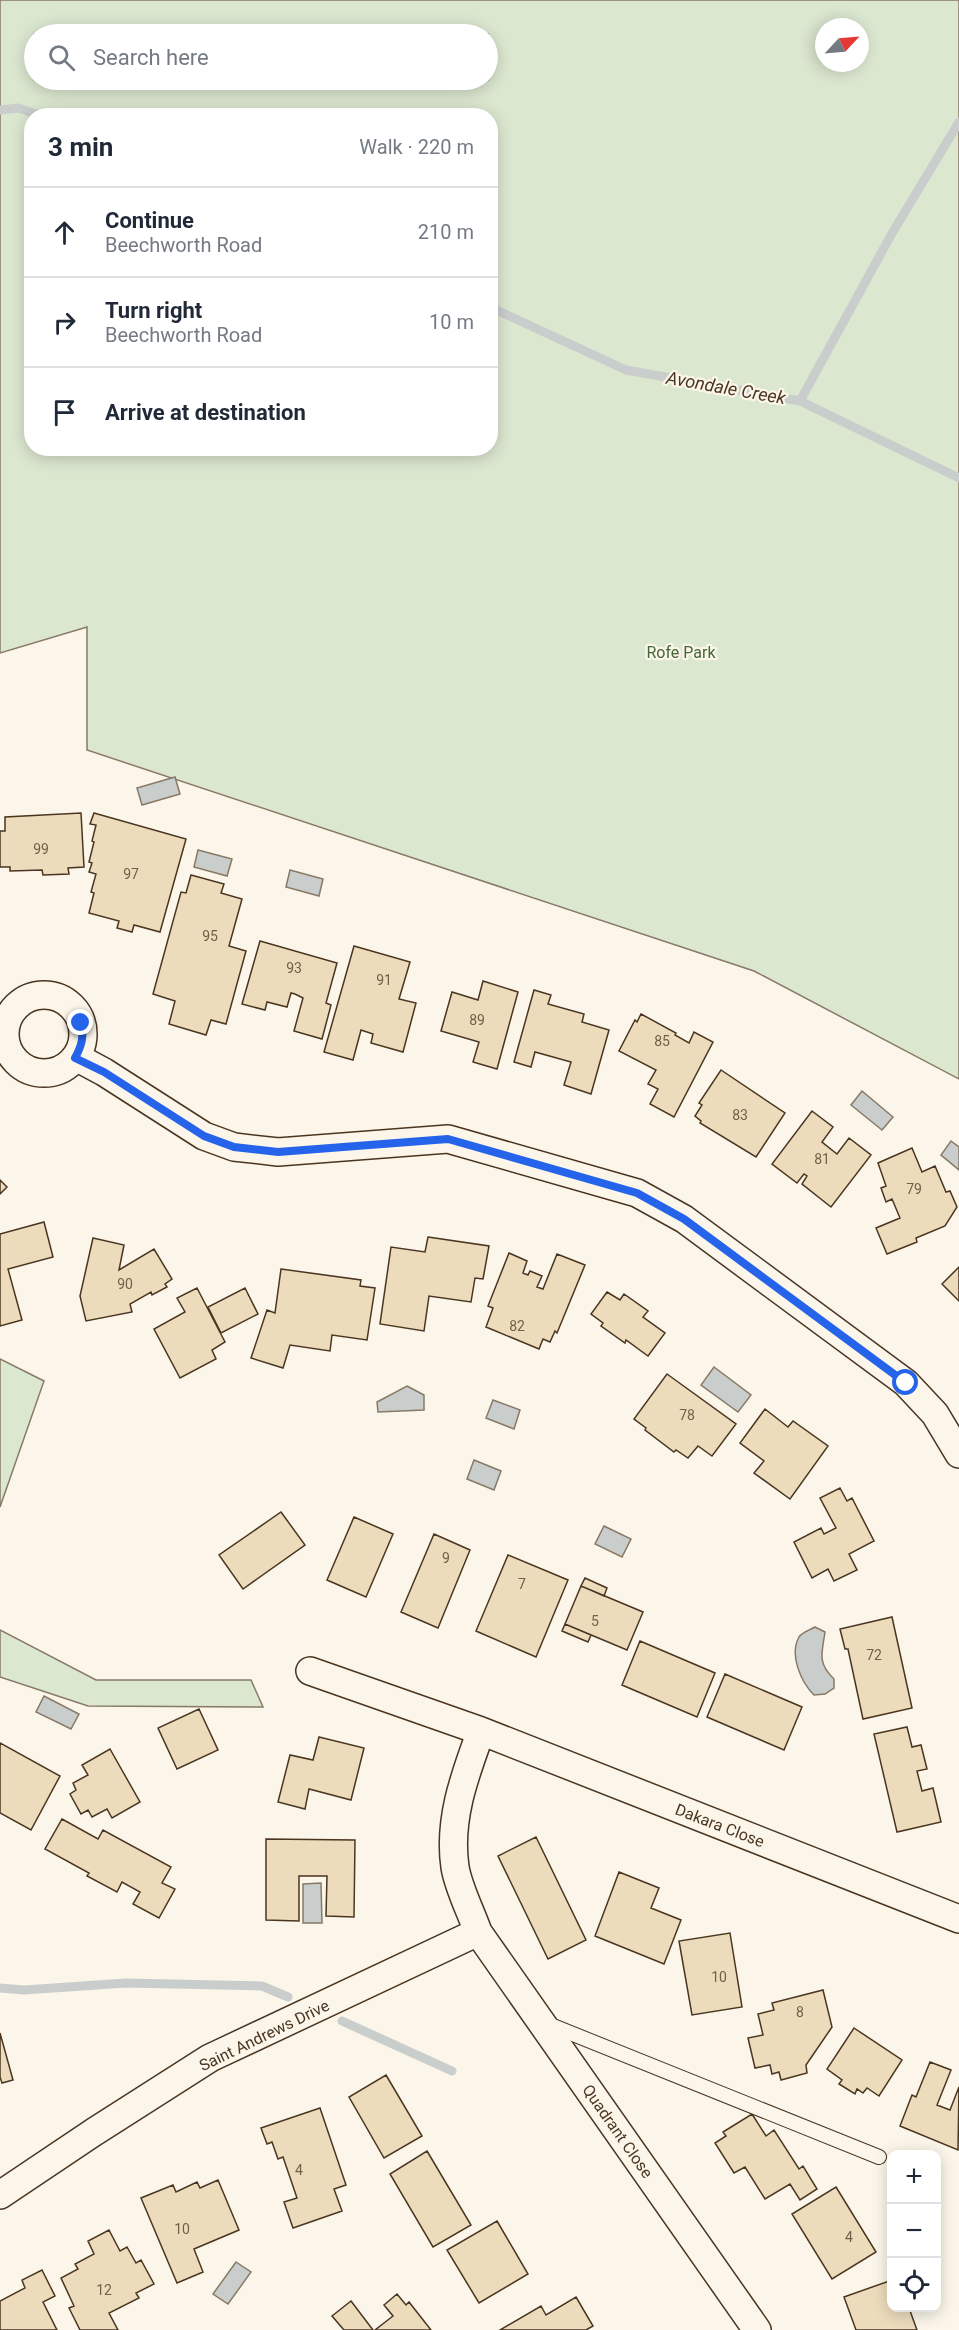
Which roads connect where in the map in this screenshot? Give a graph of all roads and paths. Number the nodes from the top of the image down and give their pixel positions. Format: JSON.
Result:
{"nodes":[{"id":1,"x":75,"y":1058,"type":"dead end"},
{"id":2,"x":959,"y":1454,"type":"edge"},
{"id":3,"x":310,"y":1671,"type":"dead end"},
{"id":4,"x":481,"y":1731,"type":"junction"},
{"id":5,"x":959,"y":1919,"type":"edge"},
{"id":6,"x":478,"y":1932,"type":"junction"},
{"id":7,"x":541,"y":2021,"type":"junction"},
{"id":8,"x":879,"y":2157,"type":"dead end"},
{"id":9,"x":0,"y":2195,"type":"edge"},
{"id":10,"x":757,"y":2330,"type":"edge"}],
"edges":[{"from":1,"to":2,"type":"street"},
{"from":3,"to":4,"type":"street","name":"Dakara Close"},
{"from":4,"to":5,"type":"street","name":"Dakara Close"},
{"from":4,"to":6,"type":"street"},
{"from":6,"to":7,"type":"street","name":"Quadrant Close"},
{"from":6,"to":9,"type":"street","name":"Saint Andrews Drive"},
{"from":7,"to":8,"type":"lane"},
{"from":7,"to":10,"type":"street","name":"Quadrant Close"}]}
